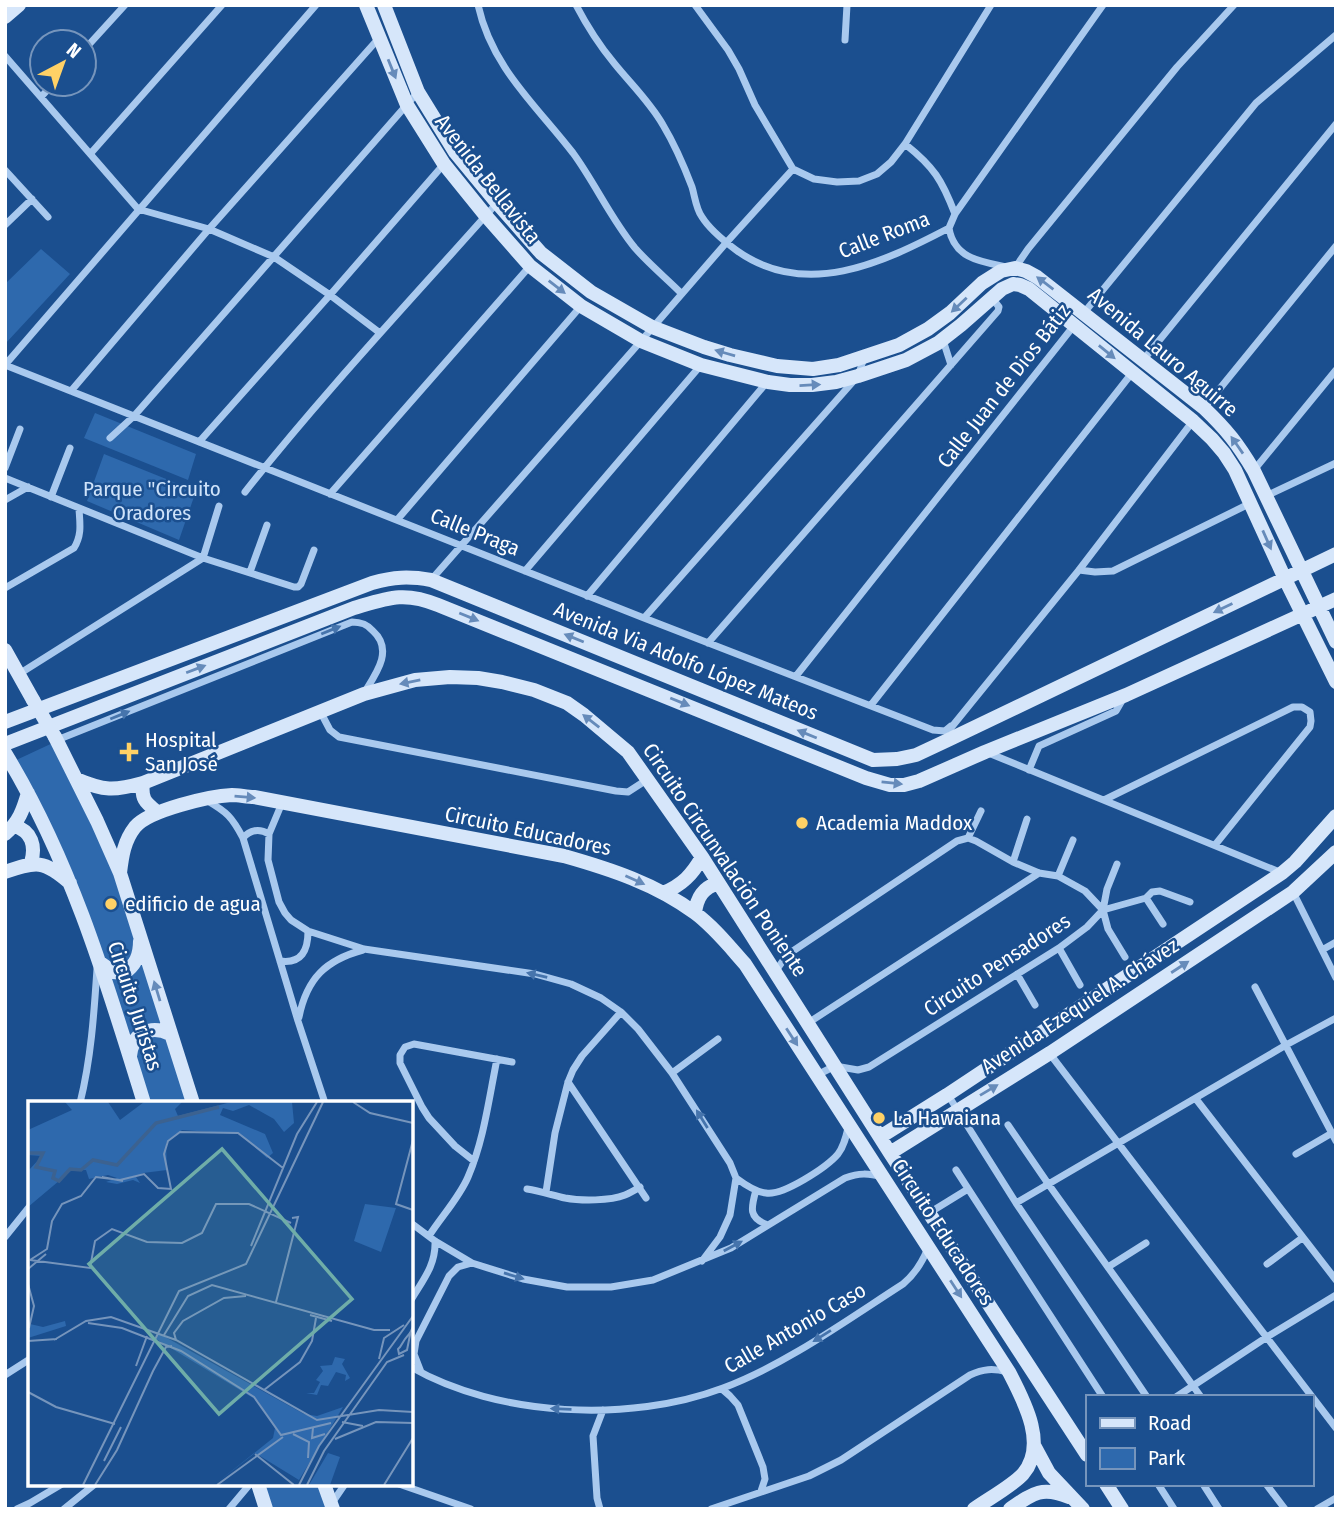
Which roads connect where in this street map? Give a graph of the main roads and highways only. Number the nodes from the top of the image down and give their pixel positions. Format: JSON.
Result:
{"nodes":[{"id":1,"x":19,"y":5,"type":"edge"},
{"id":2,"x":366,"y":5,"type":"edge"},
{"id":3,"x":384,"y":5,"type":"edge"},
{"id":4,"x":5,"y":17,"type":"edge"},
{"id":5,"x":1014,"y":268,"type":"joint"},
{"id":6,"x":1013,"y":284,"type":"joint"},
{"id":7,"x":1336,"y":554,"type":"edge"},
{"id":8,"x":1302,"y":570,"type":"junction"},
{"id":9,"x":1285,"y":579,"type":"junction"},
{"id":10,"x":1336,"y":599,"type":"edge"},
{"id":11,"x":1320,"y":607,"type":"junction"},
{"id":12,"x":1303,"y":615,"type":"junction"},
{"id":13,"x":1336,"y":642,"type":"edge"},
{"id":14,"x":5,"y":650,"type":"edge"},
{"id":15,"x":1336,"y":682,"type":"edge"},
{"id":16,"x":5,"y":722,"type":"edge"},
{"id":17,"x":7,"y":755,"type":"edge"},
{"id":18,"x":76,"y":779,"type":"junction"},
{"id":19,"x":143,"y":783,"type":"junction"},
{"id":20,"x":28,"y":793,"type":"junction"},
{"id":21,"x":156,"y":812,"type":"junction"},
{"id":22,"x":1336,"y":816,"type":"edge"},
{"id":23,"x":10,"y":830,"type":"edge"},
{"id":24,"x":1336,"y":852,"type":"edge"},
{"id":25,"x":702,"y":857,"type":"junction"},
{"id":26,"x":31,"y":863,"type":"junction"},
{"id":27,"x":5,"y":872,"type":"edge"},
{"id":28,"x":120,"y":873,"type":"junction"},
{"id":29,"x":718,"y":883,"type":"junction"},
{"id":30,"x":71,"y":884,"type":"junction"},
{"id":31,"x":663,"y":893,"type":"junction"},
{"id":32,"x":695,"y":913,"type":"junction"},
{"id":33,"x":141,"y":936,"type":"junction"},
{"id":34,"x":98,"y":961,"type":"junction"},
{"id":35,"x":170,"y":1034,"type":"junction"},
{"id":36,"x":130,"y":1056,"type":"junction"},
{"id":37,"x":143,"y":1101,"type":"edge"},
{"id":38,"x":192,"y":1101,"type":"edge"},
{"id":39,"x":880,"y":1137,"type":"junction"},
{"id":40,"x":890,"y":1153,"type":"junction"},
{"id":41,"x":1056,"y":1409,"type":"junction"},
{"id":42,"x":1029,"y":1417,"type":"junction"},
{"id":43,"x":1035,"y":1447,"type":"junction"},
{"id":44,"x":1086,"y":1454,"type":"edge"},
{"id":45,"x":1024,"y":1473,"type":"junction"},
{"id":46,"x":259,"y":1486,"type":"edge"},
{"id":47,"x":325,"y":1486,"type":"edge"},
{"id":48,"x":1109,"y":1489,"type":"edge"},
{"id":49,"x":1036,"y":1492,"type":"junction"},
{"id":50,"x":1078,"y":1504,"type":"edge"},
{"id":51,"x":332,"y":1506,"type":"edge"},
{"id":52,"x":266,"y":1509,"type":"edge"},
{"id":53,"x":974,"y":1509,"type":"edge"},
{"id":54,"x":1010,"y":1509,"type":"edge"},
{"id":55,"x":1105,"y":1509,"type":"edge"},
{"id":56,"x":1122,"y":1509,"type":"edge"}],
"edges":[{"from":1,"to":4,"type":"main road"},
{"from":2,"to":6,"type":"main road","name":"Avenida Bellavista","one_way":true},
{"from":5,"to":3,"type":"main road","name":"Avenida Bellavista","one_way":true},
{"from":8,"to":5,"type":"main road","name":"Avenida Lauro Aguirre","one_way":true},
{"from":6,"to":9,"type":"main road","name":"Avenida Lauro Aguirre","one_way":true},
{"from":7,"to":8,"type":"main road","name":"Avenida Via Adolfo López Mateos"},
{"from":8,"to":9,"type":"main road","name":"Avenida Via Adolfo López Mateos"},
{"from":8,"to":11,"type":"main road","name":"Avenida Lauro Aguirre"},
{"from":9,"to":12,"type":"main road","name":"Avenida Lauro Aguirre"},
{"from":9,"to":16,"type":"main road","name":"Avenida Via Adolfo López Mateos","one_way":true},
{"from":10,"to":11,"type":"main road","name":"Avenida Via Adolfo López Mateos"},
{"from":11,"to":12,"type":"main road","name":"Avenida Via Adolfo López Mateos"},
{"from":11,"to":13,"type":"main road","name":"Avenida Lauro Aguirre"},
{"from":12,"to":15,"type":"main road","name":"Avenida Lauro Aguirre"},
{"from":17,"to":12,"type":"main road","name":"Avenida Via Adolfo López Mateos","one_way":true},
{"from":14,"to":18,"type":"main road","bridge":true},
{"from":17,"to":20,"type":"main road","name":"Circuito Juristas"},
{"from":18,"to":19,"type":"main road","name":"Circuito Circunvalación Poniente"},
{"from":18,"to":28,"type":"main road"},
{"from":19,"to":21,"type":"main road"},
{"from":25,"to":19,"type":"main road","name":"Circuito Circunvalación Poniente","one_way":true},
{"from":20,"to":23,"type":"main road"},
{"from":20,"to":30,"type":"main road","name":"Circuito Juristas"},
{"from":21,"to":28,"type":"main road","name":"Circuito Educadores"},
{"from":21,"to":31,"type":"main road","name":"Circuito Educadores","one_way":true},
{"from":22,"to":39,"type":"main road","name":"Avenida Ezequiel A. Chávez"},
{"from":23,"to":26,"type":"main road"},
{"from":40,"to":24,"type":"main road","name":"Avenida Ezequiel A. Chávez","one_way":true},
{"from":25,"to":29,"type":"main road","name":"Circuito Circunvalación Poniente"},
{"from":25,"to":31,"type":"main road"},
{"from":26,"to":27,"type":"main road"},
{"from":26,"to":30,"type":"main road"},
{"from":28,"to":33,"type":"main road"},
{"from":29,"to":32,"type":"main road"},
{"from":29,"to":39,"type":"main road","name":"Circuito Circunvalación Poniente"},
{"from":30,"to":34,"type":"main road","name":"Circuito Juristas"},
{"from":31,"to":32,"type":"main road","name":"Circuito Educadores"},
{"from":32,"to":42,"type":"main road","name":"Circuito Educadores","one_way":true},
{"from":33,"to":34,"type":"main road"},
{"from":35,"to":33,"type":"main road","one_way":true},
{"from":34,"to":36,"type":"main road","name":"Circuito Juristas"},
{"from":35,"to":36,"type":"main road"},
{"from":35,"to":38,"type":"main road"},
{"from":36,"to":37,"type":"main road","name":"Circuito Juristas"},
{"from":39,"to":40,"type":"main road","name":"Circuito Circunvalación Poniente"},
{"from":40,"to":41,"type":"main road","name":"Circuito Circunvalación Poniente"},
{"from":41,"to":42,"type":"main road"},
{"from":41,"to":44,"type":"main road","name":"Circuito Circunvalación Poniente"},
{"from":42,"to":43,"type":"main road","name":"Circuito Educadores"},
{"from":43,"to":45,"type":"main road"},
{"from":43,"to":50,"type":"main road","name":"Circuito Educadores"},
{"from":45,"to":49,"type":"main road"},
{"from":45,"to":53,"type":"main road"},
{"from":46,"to":52,"type":"main road"},
{"from":47,"to":51,"type":"main road"},
{"from":48,"to":55,"type":"main road"},
{"from":48,"to":56,"type":"main road"},
{"from":49,"to":50,"type":"main road"},
{"from":49,"to":54,"type":"main road"}]}
